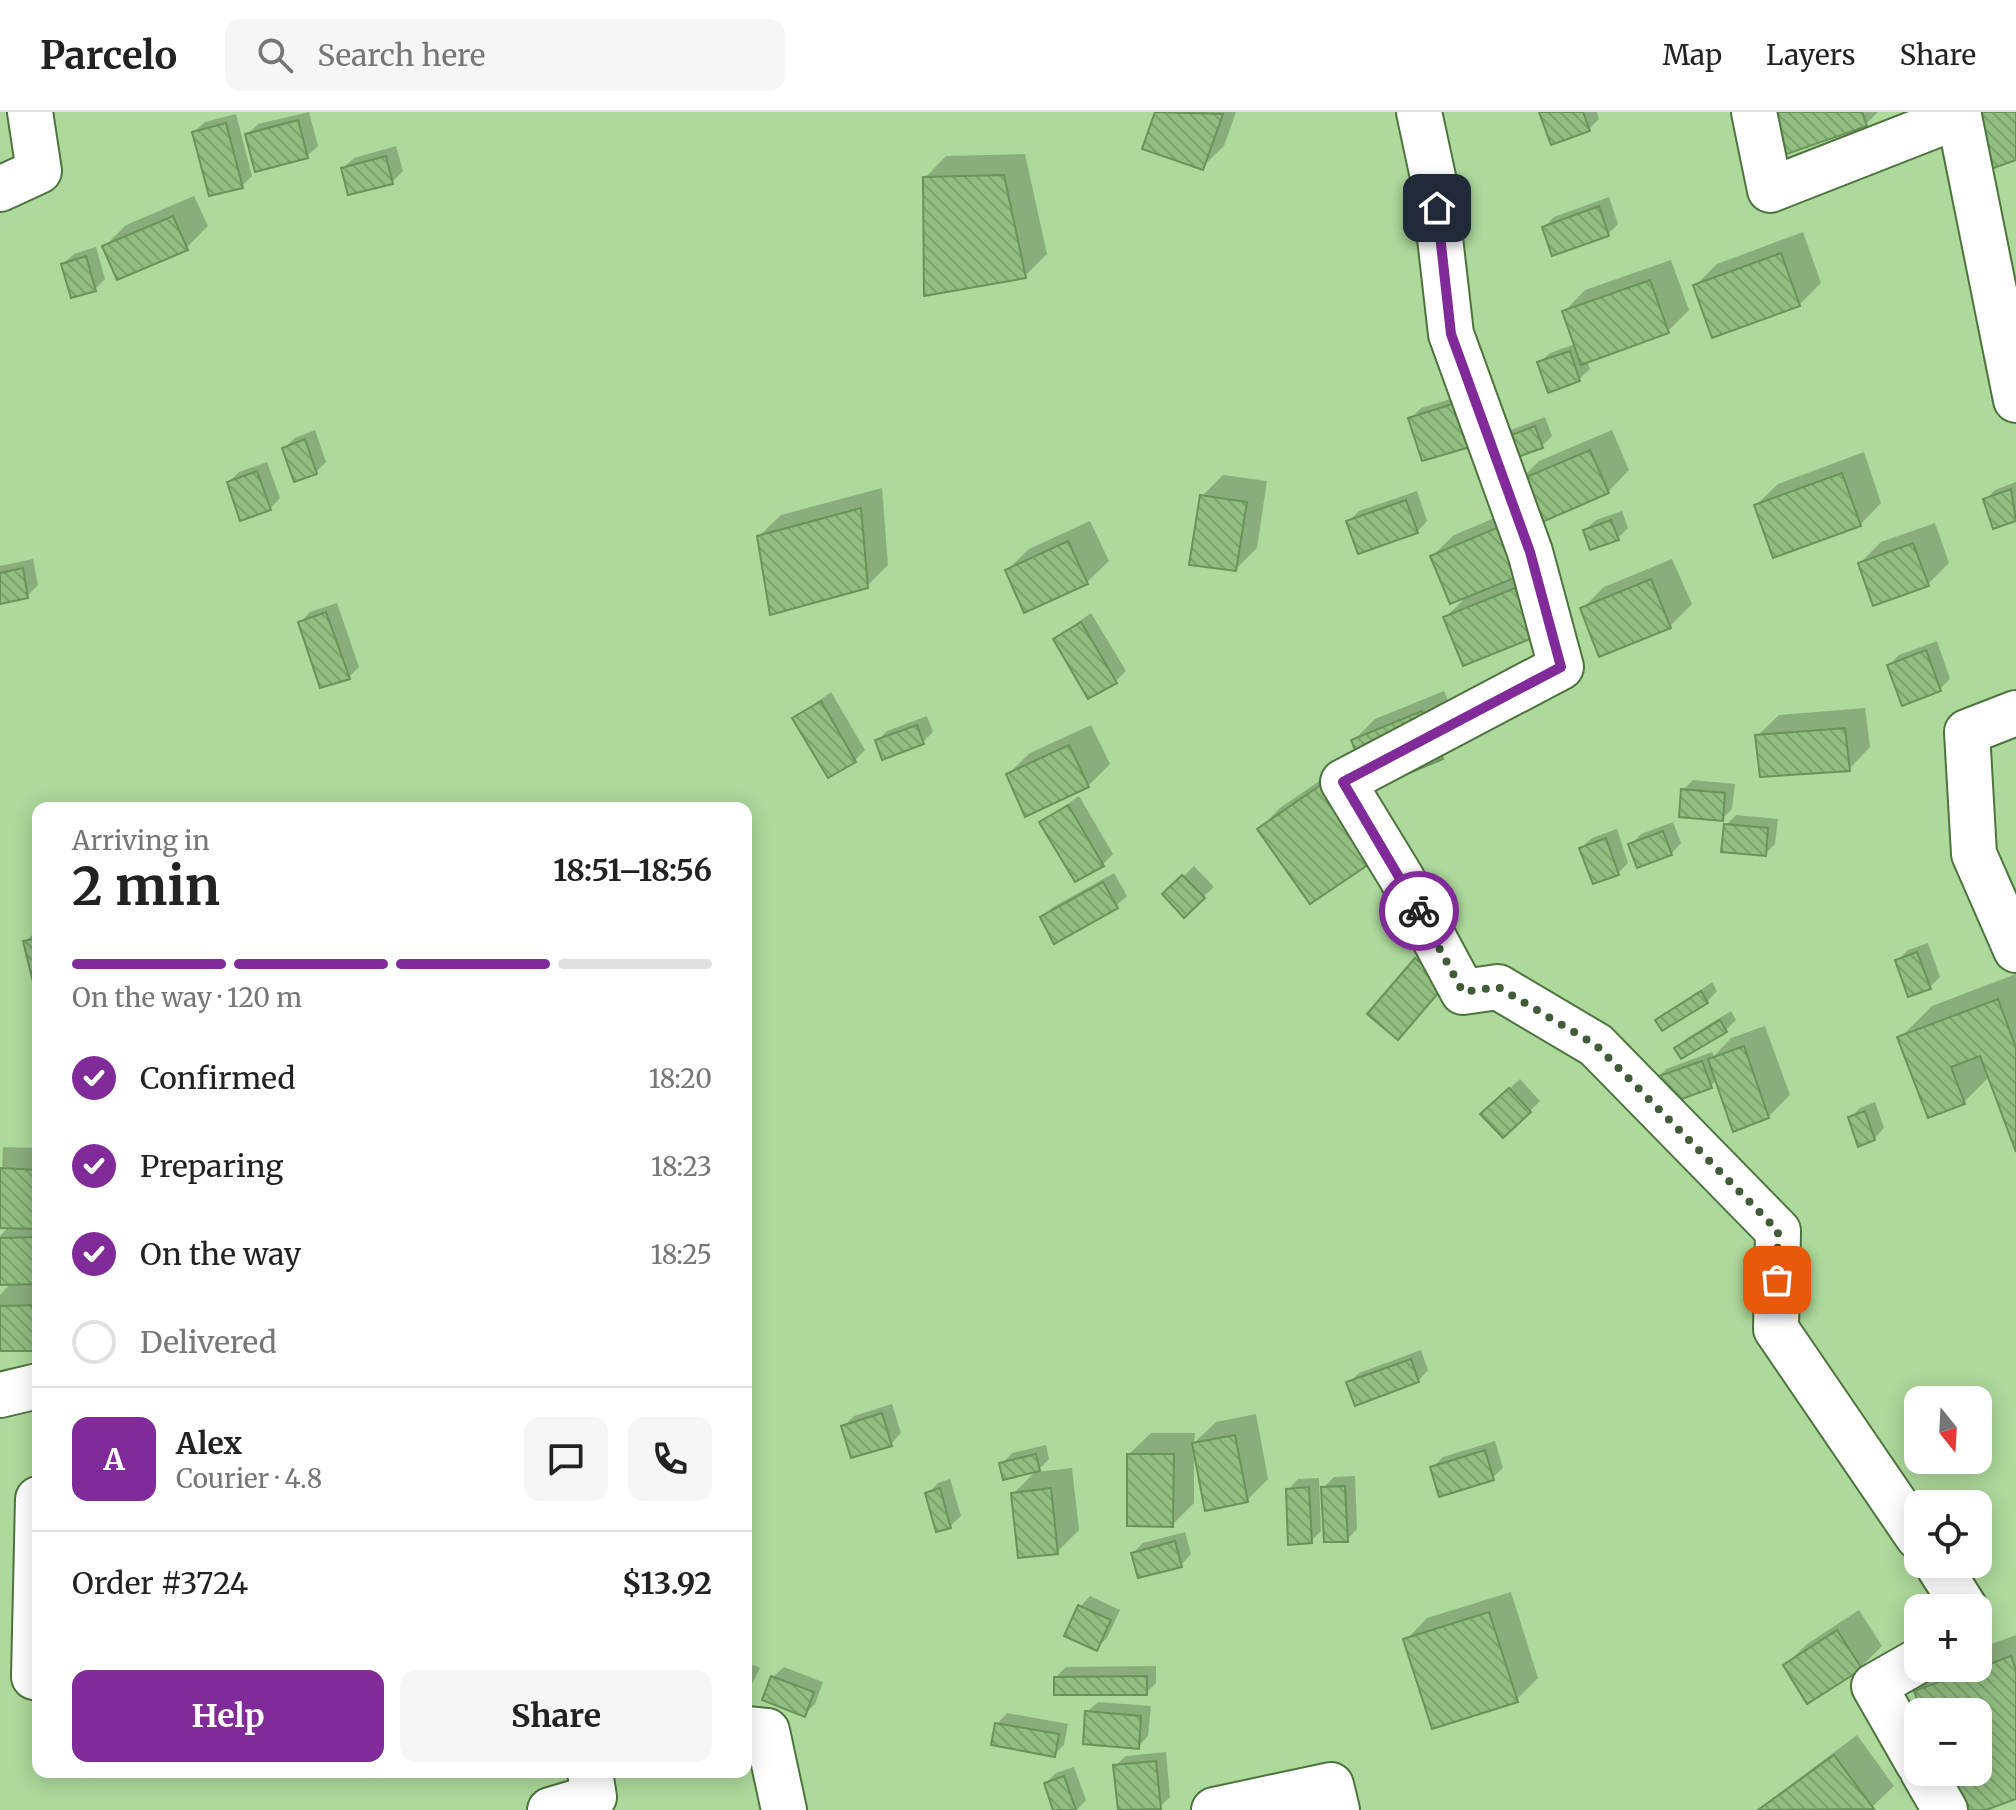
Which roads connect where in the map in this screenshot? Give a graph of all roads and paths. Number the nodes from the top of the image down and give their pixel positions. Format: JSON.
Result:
{"nodes":[{"id":1,"x":30,"y":112,"type":"edge"},
{"id":2,"x":1419,"y":112,"type":"edge"},
{"id":3,"x":1754,"y":112,"type":"edge"},
{"id":4,"x":1958,"y":114,"type":"edge"},
{"id":5,"x":0,"y":189,"type":"edge"},
{"id":6,"x":2016,"y":400,"type":"edge"},
{"id":7,"x":2016,"y":713,"type":"edge"},
{"id":8,"x":2016,"y":950,"type":"edge"},
{"id":9,"x":32,"y":1387,"type":"edge"},
{"id":10,"x":0,"y":1395,"type":"edge"},
{"id":11,"x":1904,"y":1516,"type":"edge"},
{"id":12,"x":1904,"y":1669,"type":"edge"},
{"id":13,"x":752,"y":1730,"type":"edge"},
{"id":14,"x":1904,"y":1738,"type":"edge"},
{"id":15,"x":1931,"y":1786,"type":"edge"},
{"id":16,"x":593,"y":1793,"type":"edge"},
{"id":17,"x":550,"y":1810,"type":"edge"},
{"id":18,"x":784,"y":1810,"type":"edge"},
{"id":19,"x":1214,"y":1810,"type":"edge"},
{"id":20,"x":1337,"y":1810,"type":"edge"},
{"id":21,"x":1945,"y":1810,"type":"edge"}],
"edges":[{"from":1,"to":5,"type":"street"},
{"from":2,"to":11,"type":"street"},
{"from":3,"to":4,"type":"street"},
{"from":4,"to":6,"type":"street"},
{"from":7,"to":8,"type":"street"},
{"from":9,"to":10,"type":"street"},
{"from":12,"to":14,"type":"street"},
{"from":13,"to":18,"type":"street"},
{"from":15,"to":21,"type":"street"},
{"from":16,"to":17,"type":"street"},
{"from":19,"to":20,"type":"street"}]}
